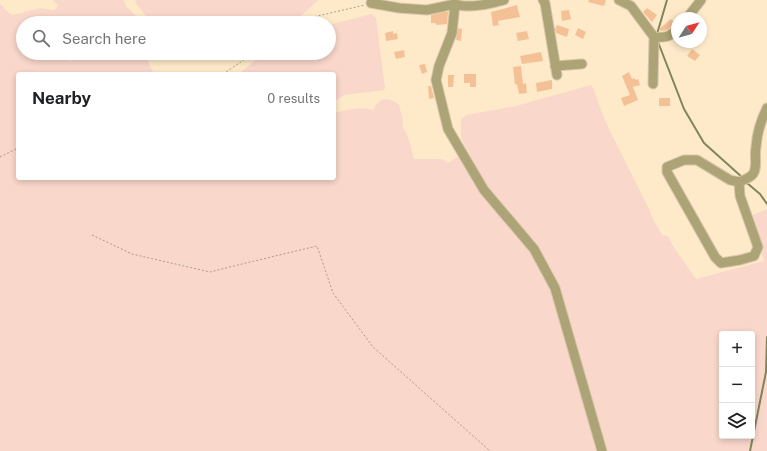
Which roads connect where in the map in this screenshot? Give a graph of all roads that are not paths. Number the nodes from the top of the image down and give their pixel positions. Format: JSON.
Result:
{"nodes":[{"id":1,"x":504,"y":0,"type":"edge"},
{"id":2,"x":619,"y":0,"type":"edge"},
{"id":3,"x":701,"y":0,"type":"edge"},
{"id":4,"x":544,"y":1,"type":"edge"},
{"id":5,"x":453,"y":2,"type":"edge"},
{"id":6,"x":371,"y":4,"type":"road end"},
{"id":7,"x":692,"y":12,"type":"edge"},
{"id":8,"x":671,"y":36,"type":"edge"},
{"id":9,"x":654,"y":37,"type":"junction"},
{"id":10,"x":582,"y":64,"type":"dead end"},
{"id":11,"x":555,"y":66,"type":"junction"},
{"id":12,"x":557,"y":75,"type":"dead end"},
{"id":13,"x":652,"y":84,"type":"dead end"},
{"id":14,"x":767,"y":108,"type":"edge"},
{"id":15,"x":744,"y":180,"type":"junction"},
{"id":16,"x":602,"y":451,"type":"edge"}],
"edges":[{"from":1,"to":5,"type":"street"},
{"from":2,"to":9,"type":"street"},
{"from":3,"to":7,"type":"street"},
{"from":4,"to":11,"type":"street"},
{"from":5,"to":6,"type":"street"},
{"from":5,"to":16,"type":"street"},
{"from":8,"to":9,"type":"street"},
{"from":9,"to":13,"type":"street"},
{"from":10,"to":11,"type":"street"},
{"from":11,"to":12,"type":"street"},
{"from":14,"to":15,"type":"street"},
{"from":15,"to":15,"type":"street"}]}
